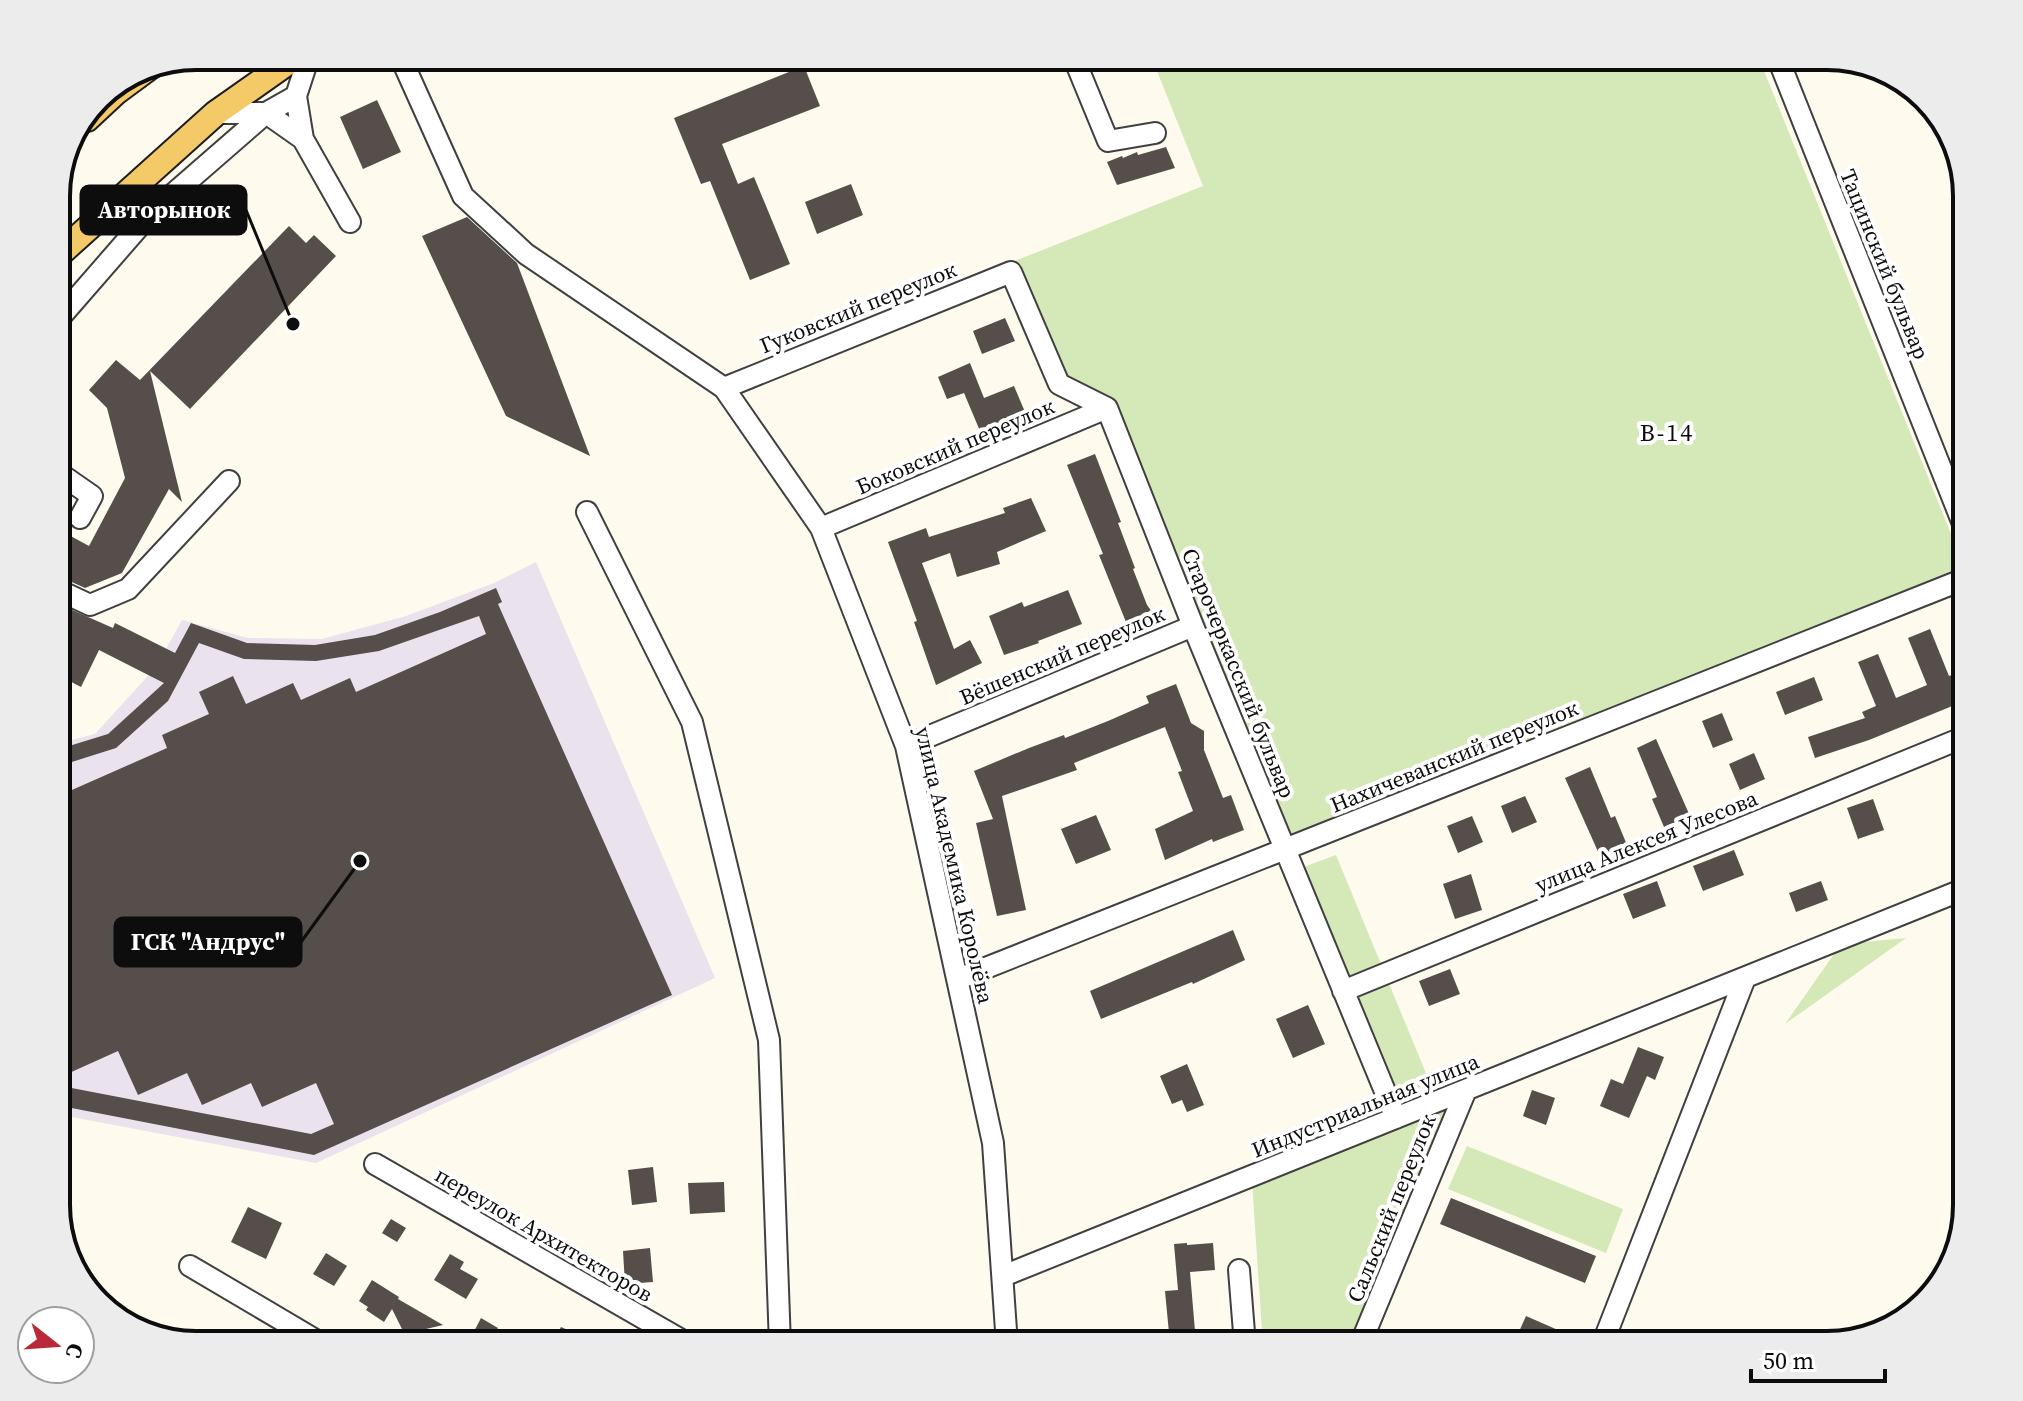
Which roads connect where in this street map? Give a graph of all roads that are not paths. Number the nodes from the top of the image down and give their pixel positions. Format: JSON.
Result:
{"nodes":[{"id":1,"x":277,"y":70,"type":"edge"},
{"id":2,"x":304,"y":70,"type":"edge"},
{"id":3,"x":406,"y":70,"type":"edge"},
{"id":4,"x":1079,"y":70,"type":"edge"},
{"id":5,"x":1783,"y":70,"type":"edge"},
{"id":6,"x":296,"y":96,"type":"junction"},
{"id":7,"x":216,"y":113,"type":"junction"},
{"id":8,"x":266,"y":113,"type":"junction"},
{"id":9,"x":1155,"y":133,"type":"dead end"},
{"id":10,"x":303,"y":139,"type":"junction"},
{"id":11,"x":350,"y":222,"type":"dead end"},
{"id":12,"x":70,"y":244,"type":"edge"},
{"id":13,"x":70,"y":306,"type":"edge"},
{"id":14,"x":724,"y":388,"type":"junction"},
{"id":15,"x":1107,"y":408,"type":"junction"},
{"id":16,"x":70,"y":481,"type":"edge"},
{"id":17,"x":229,"y":481,"type":"dead end"},
{"id":18,"x":1953,"y":499,"type":"edge"},
{"id":19,"x":587,"y":512,"type":"dead end"},
{"id":20,"x":80,"y":518,"type":"dead end"},
{"id":21,"x":821,"y":528,"type":"junction"},
{"id":22,"x":1953,"y":584,"type":"edge"},
{"id":23,"x":70,"y":596,"type":"edge"},
{"id":24,"x":1193,"y":626,"type":"junction"},
{"id":25,"x":1953,"y":742,"type":"edge"},
{"id":26,"x":906,"y":746,"type":"junction"},
{"id":27,"x":1285,"y":850,"type":"junction"},
{"id":28,"x":1953,"y":894,"type":"edge"},
{"id":29,"x":1745,"y":978,"type":"junction"},
{"id":30,"x":958,"y":979,"type":"junction"},
{"id":31,"x":1343,"y":991,"type":"junction"},
{"id":32,"x":1466,"y":1090,"type":"junction"},
{"id":33,"x":1396,"y":1118,"type":"junction"},
{"id":34,"x":375,"y":1164,"type":"dead end"},
{"id":35,"x":190,"y":1266,"type":"dead end"},
{"id":36,"x":1239,"y":1270,"type":"dead end"},
{"id":37,"x":1003,"y":1276,"type":"junction"},
{"id":38,"x":300,"y":1331,"type":"edge"},
{"id":39,"x":666,"y":1331,"type":"edge"},
{"id":40,"x":779,"y":1331,"type":"edge"},
{"id":41,"x":1006,"y":1331,"type":"edge"},
{"id":42,"x":1244,"y":1331,"type":"edge"},
{"id":43,"x":1368,"y":1331,"type":"edge"},
{"id":44,"x":1607,"y":1331,"type":"edge"}],
"edges":[{"from":1,"to":7,"type":"main road"},
{"from":2,"to":6,"type":"street"},
{"from":3,"to":14,"type":"street","name":"улица Академика Королёва"},
{"from":4,"to":9,"type":"street"},
{"from":5,"to":18,"type":"street","name":"Тацинский бульвар"},
{"from":6,"to":8,"type":"street"},
{"from":6,"to":10,"type":"street"},
{"from":7,"to":8,"type":"street"},
{"from":7,"to":12,"type":"main road"},
{"from":8,"to":10,"type":"street"},
{"from":8,"to":13,"type":"street"},
{"from":10,"to":11,"type":"street"},
{"from":14,"to":15,"type":"street","name":"Гуковский переулок"},
{"from":14,"to":21,"type":"street","name":"улица Академика Королёва"},
{"from":15,"to":21,"type":"street","name":"Боковский переулок"},
{"from":15,"to":24,"type":"street","name":"Старочеркасский бульвар"},
{"from":16,"to":20,"type":"street"},
{"from":17,"to":23,"type":"street"},
{"from":19,"to":40,"type":"street"},
{"from":21,"to":26,"type":"street","name":"улица Академика Королёва"},
{"from":22,"to":27,"type":"street","name":"Нахичеванский переулок"},
{"from":24,"to":26,"type":"street","name":"Вёшенский переулок"},
{"from":24,"to":27,"type":"street","name":"Старочеркасский бульвар"},
{"from":25,"to":31,"type":"street","name":"улица Алексея Улесова"},
{"from":26,"to":30,"type":"street","name":"улица Академика Королёва"},
{"from":27,"to":30,"type":"street","name":"Нахичеванский переулок"},
{"from":27,"to":31,"type":"street","name":"Старочеркасский бульвар"},
{"from":28,"to":29,"type":"street","name":"Индустриальная улица"},
{"from":29,"to":32,"type":"street","name":"Индустриальная улица"},
{"from":29,"to":44,"type":"street"},
{"from":30,"to":37,"type":"street","name":"улица Академика Королёва"},
{"from":31,"to":33,"type":"street","name":"Старочеркасский бульвар"},
{"from":32,"to":33,"type":"street","name":"Индустриальная улица"},
{"from":32,"to":43,"type":"street","name":"Сальский переулок"},
{"from":33,"to":37,"type":"street","name":"Индустриальная улица"},
{"from":34,"to":39,"type":"street","name":"переулок Архитекторов"},
{"from":35,"to":38,"type":"street"},
{"from":36,"to":42,"type":"street"},
{"from":37,"to":41,"type":"street","name":"улица Академика Королёва"}]}
